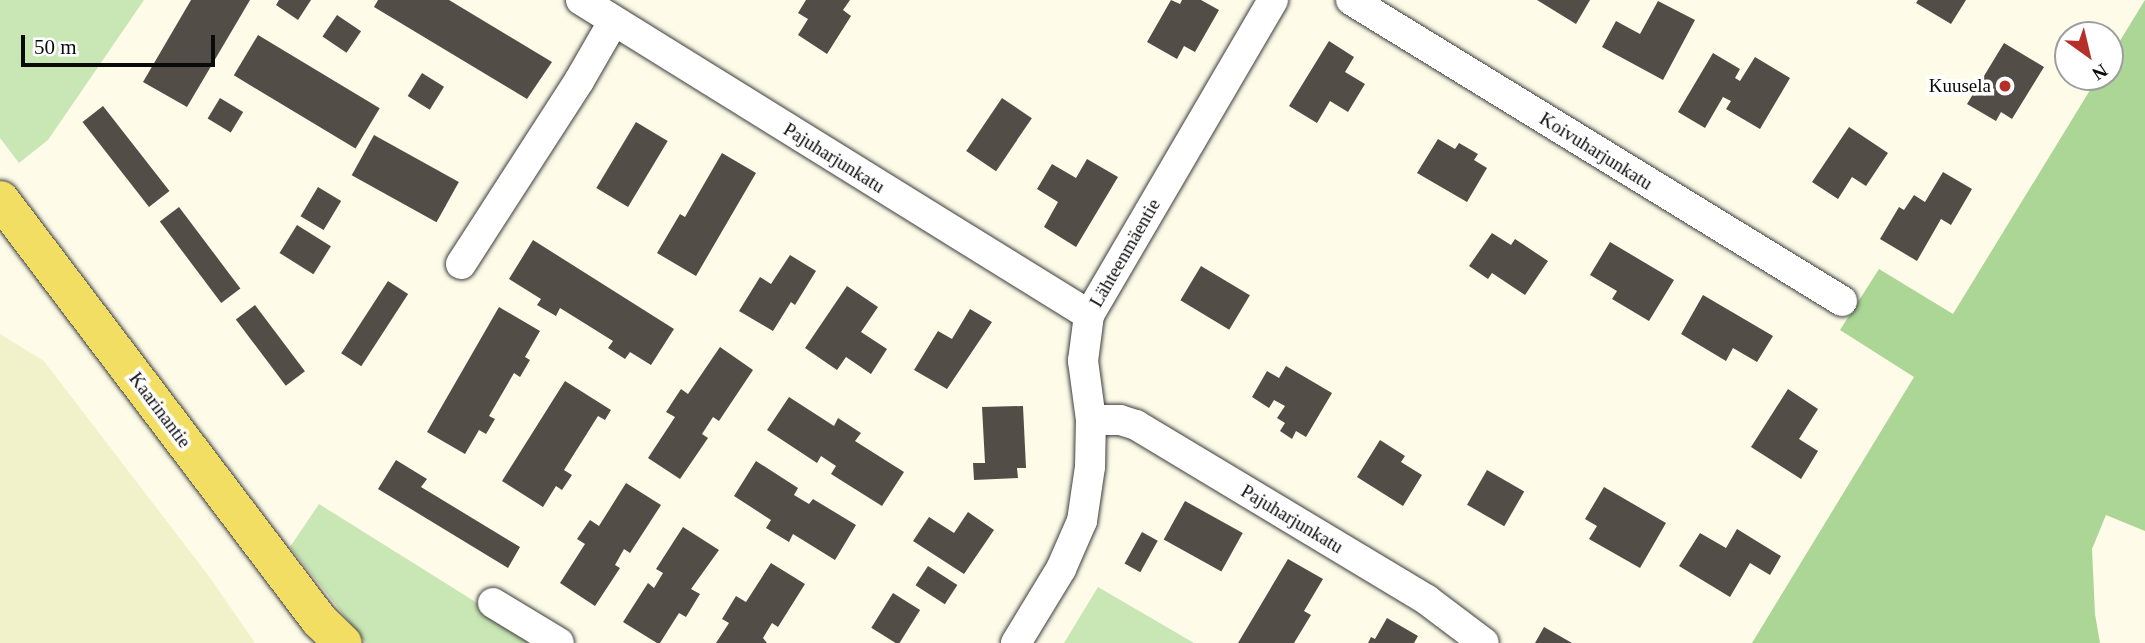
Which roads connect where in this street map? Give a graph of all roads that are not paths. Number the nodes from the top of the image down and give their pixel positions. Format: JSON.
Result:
{"nodes":[{"id":1,"x":581,"y":0,"type":"edge"},
{"id":2,"x":1273,"y":0,"type":"edge"},
{"id":3,"x":1351,"y":0,"type":"edge"},
{"id":4,"x":613,"y":22,"type":"junction"},
{"id":5,"x":0,"y":199,"type":"edge"},
{"id":6,"x":461,"y":264,"type":"dead end"},
{"id":7,"x":1842,"y":302,"type":"dead end"},
{"id":8,"x":1089,"y":316,"type":"junction"},
{"id":9,"x":1091,"y":420,"type":"junction"},
{"id":10,"x":493,"y":603,"type":"dead end"},
{"id":11,"x":331,"y":635,"type":"edge"},
{"id":12,"x":559,"y":643,"type":"edge"},
{"id":13,"x":1016,"y":643,"type":"edge"},
{"id":14,"x":1484,"y":643,"type":"edge"}],
"edges":[{"from":1,"to":4,"type":"street","name":"Pajuharjunkatu"},
{"from":2,"to":8,"type":"street","name":"Lähteenmäentie"},
{"from":3,"to":7,"type":"street","name":"Koivuharjunkatu"},
{"from":4,"to":6,"type":"street"},
{"from":4,"to":8,"type":"street","name":"Pajuharjunkatu"},
{"from":5,"to":11,"type":"main road","name":"Kaarinantie"},
{"from":8,"to":9,"type":"street","name":"Lähteenmäentie"},
{"from":9,"to":13,"type":"street","name":"Lähteenmäentie"},
{"from":9,"to":14,"type":"street","name":"Pajuharjunkatu"},
{"from":10,"to":12,"type":"street"}]}
